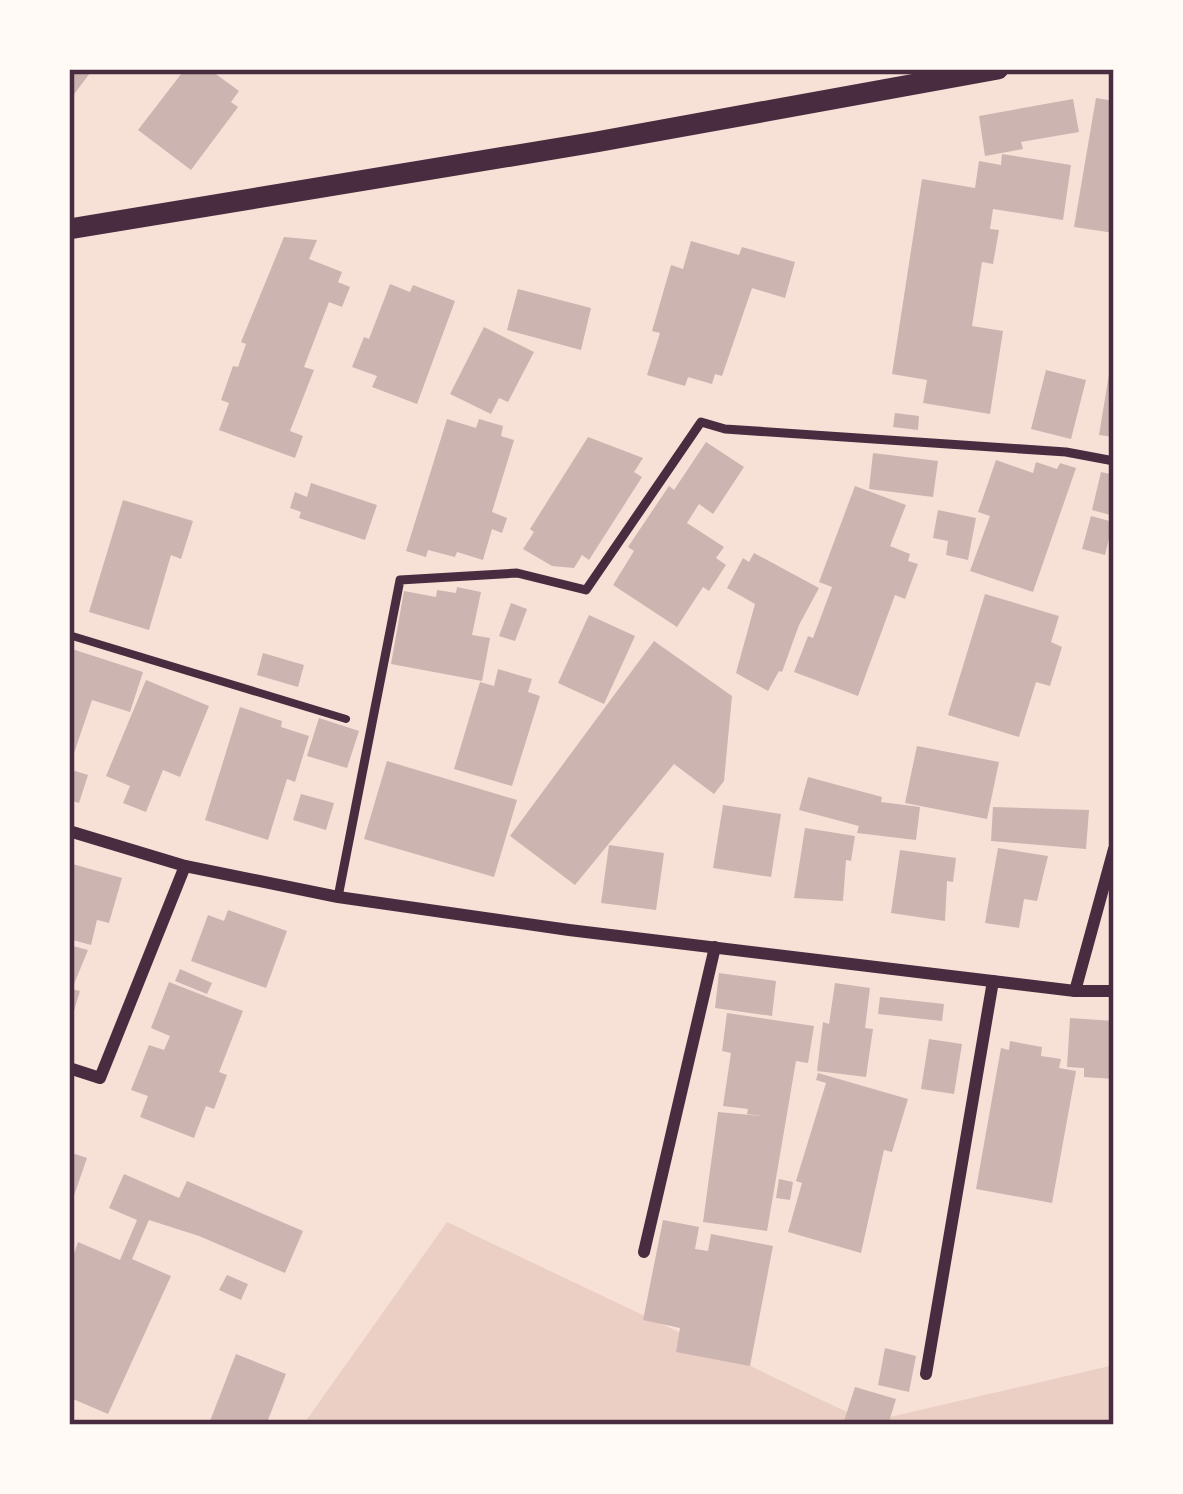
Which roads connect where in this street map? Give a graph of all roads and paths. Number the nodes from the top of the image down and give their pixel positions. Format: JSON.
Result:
{"nodes":[{"id":1,"x":998,"y":69,"type":"edge"},
{"id":2,"x":69,"y":229,"type":"edge"},
{"id":3,"x":1114,"y":461,"type":"edge"},
{"id":4,"x":69,"y":634,"type":"edge"},
{"id":5,"x":370,"y":726,"type":"junction"},
{"id":6,"x":69,"y":830,"type":"edge"},
{"id":7,"x":1114,"y":849,"type":"edge"},
{"id":8,"x":185,"y":866,"type":"junction"},
{"id":9,"x":338,"y":897,"type":"junction"},
{"id":10,"x":715,"y":947,"type":"junction"},
{"id":11,"x":993,"y":981,"type":"junction"},
{"id":12,"x":1114,"y":991,"type":"edge"},
{"id":13,"x":1075,"y":992,"type":"junction"},
{"id":14,"x":69,"y":1068,"type":"edge"},
{"id":15,"x":644,"y":1252,"type":"dead end"},
{"id":16,"x":926,"y":1374,"type":"dead end"}],
"edges":[{"from":1,"to":2,"type":"street"},
{"from":3,"to":5,"type":"lane"},
{"from":4,"to":5,"type":"path"},
{"from":5,"to":9,"type":"lane"},
{"from":6,"to":8,"type":"street"},
{"from":7,"to":13,"type":"street"},
{"from":8,"to":9,"type":"street"},
{"from":8,"to":14,"type":"street"},
{"from":9,"to":10,"type":"street"},
{"from":10,"to":11,"type":"street"},
{"from":10,"to":15,"type":"street"},
{"from":11,"to":13,"type":"street"},
{"from":11,"to":16,"type":"street"},
{"from":12,"to":13,"type":"street"}]}
